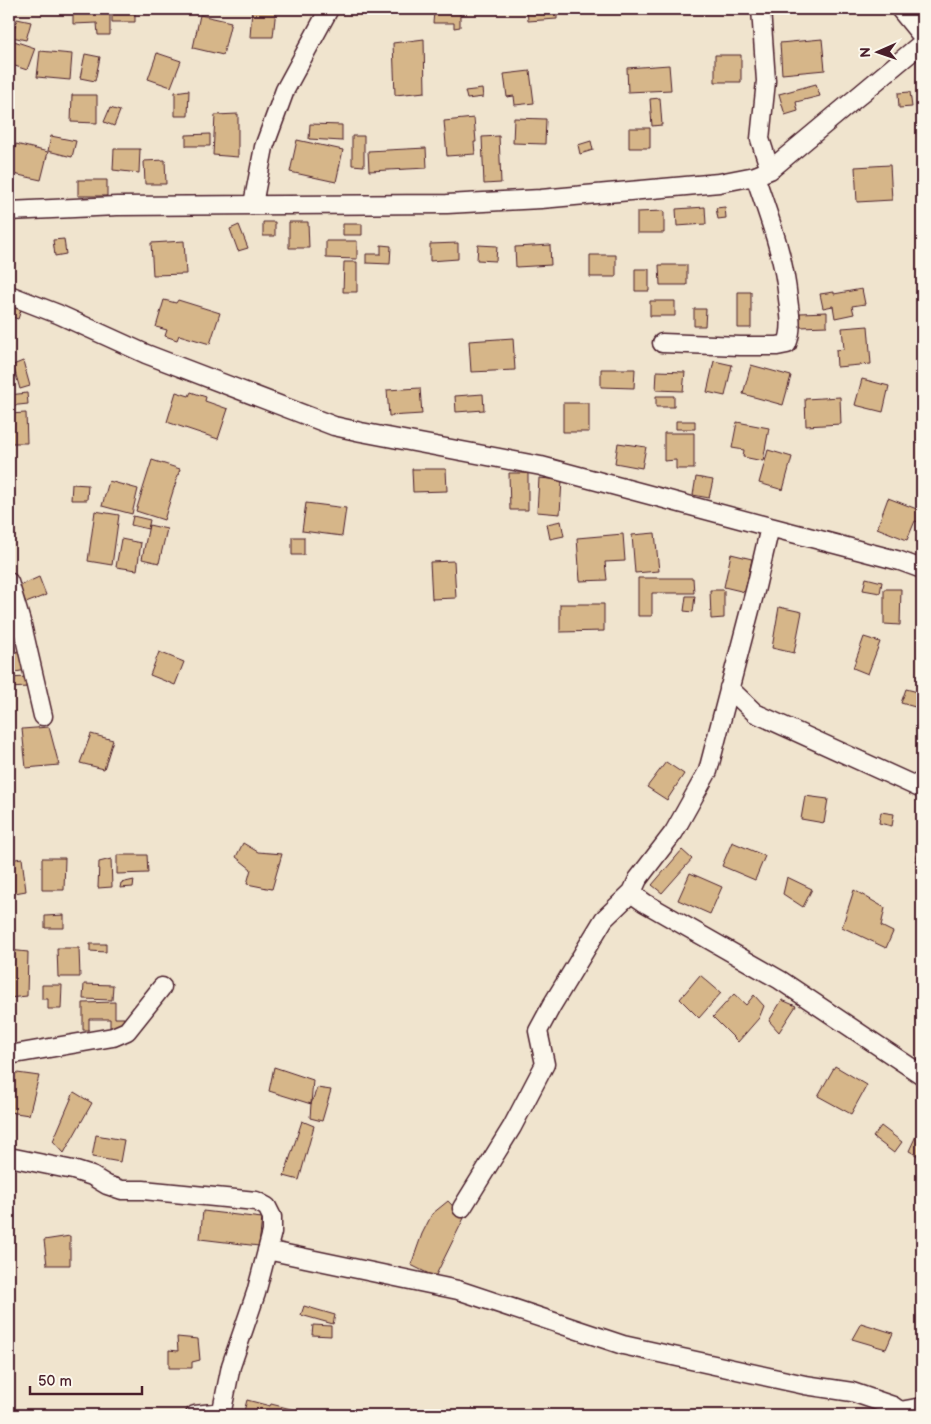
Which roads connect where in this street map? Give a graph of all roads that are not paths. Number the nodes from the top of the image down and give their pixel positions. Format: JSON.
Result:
{"nodes":[{"id":1,"x":329,"y":9,"type":"edge"},
{"id":2,"x":761,"y":9,"type":"edge"},
{"id":3,"x":900,"y":9,"type":"edge"},
{"id":4,"x":922,"y":36,"type":"edge"},
{"id":5,"x":922,"y":43,"type":"edge"},
{"id":6,"x":762,"y":173,"type":"junction"},
{"id":7,"x":253,"y":204,"type":"junction"},
{"id":8,"x":9,"y":211,"type":"edge"},
{"id":9,"x":9,"y":295,"type":"edge"},
{"id":10,"x":662,"y":343,"type":"dead end"},
{"id":11,"x":770,"y":527,"type":"junction"},
{"id":12,"x":922,"y":569,"type":"edge"},
{"id":13,"x":9,"y":582,"type":"edge"},
{"id":14,"x":729,"y":688,"type":"junction"},
{"id":15,"x":43,"y":716,"type":"dead end"},
{"id":16,"x":922,"y":789,"type":"edge"},
{"id":17,"x":634,"y":890,"type":"junction"},
{"id":18,"x":162,"y":987,"type":"dead end"},
{"id":19,"x":9,"y":1055,"type":"edge"},
{"id":20,"x":922,"y":1075,"type":"edge"},
{"id":21,"x":9,"y":1157,"type":"edge"},
{"id":22,"x":462,"y":1208,"type":"dead end"},
{"id":23,"x":267,"y":1250,"type":"junction"},
{"id":24,"x":922,"y":1407,"type":"edge"},
{"id":25,"x":899,"y":1413,"type":"edge"},
{"id":26,"x":222,"y":1414,"type":"edge"},
{"id":27,"x":195,"y":1415,"type":"edge"}],
"edges":[{"from":1,"to":7,"type":"street"},
{"from":2,"to":6,"type":"street"},
{"from":3,"to":4,"type":"street"},
{"from":5,"to":6,"type":"street"},
{"from":6,"to":7,"type":"street"},
{"from":6,"to":10,"type":"street"},
{"from":7,"to":8,"type":"street"},
{"from":9,"to":11,"type":"street"},
{"from":11,"to":12,"type":"street"},
{"from":11,"to":14,"type":"street"},
{"from":13,"to":15,"type":"street"},
{"from":14,"to":16,"type":"street"},
{"from":14,"to":17,"type":"street"},
{"from":17,"to":20,"type":"street"},
{"from":17,"to":22,"type":"street"},
{"from":18,"to":19,"type":"street"},
{"from":21,"to":23,"type":"street"},
{"from":23,"to":25,"type":"street"},
{"from":23,"to":26,"type":"street"},
{"from":24,"to":25,"type":"street"},
{"from":26,"to":27,"type":"street"}]}
